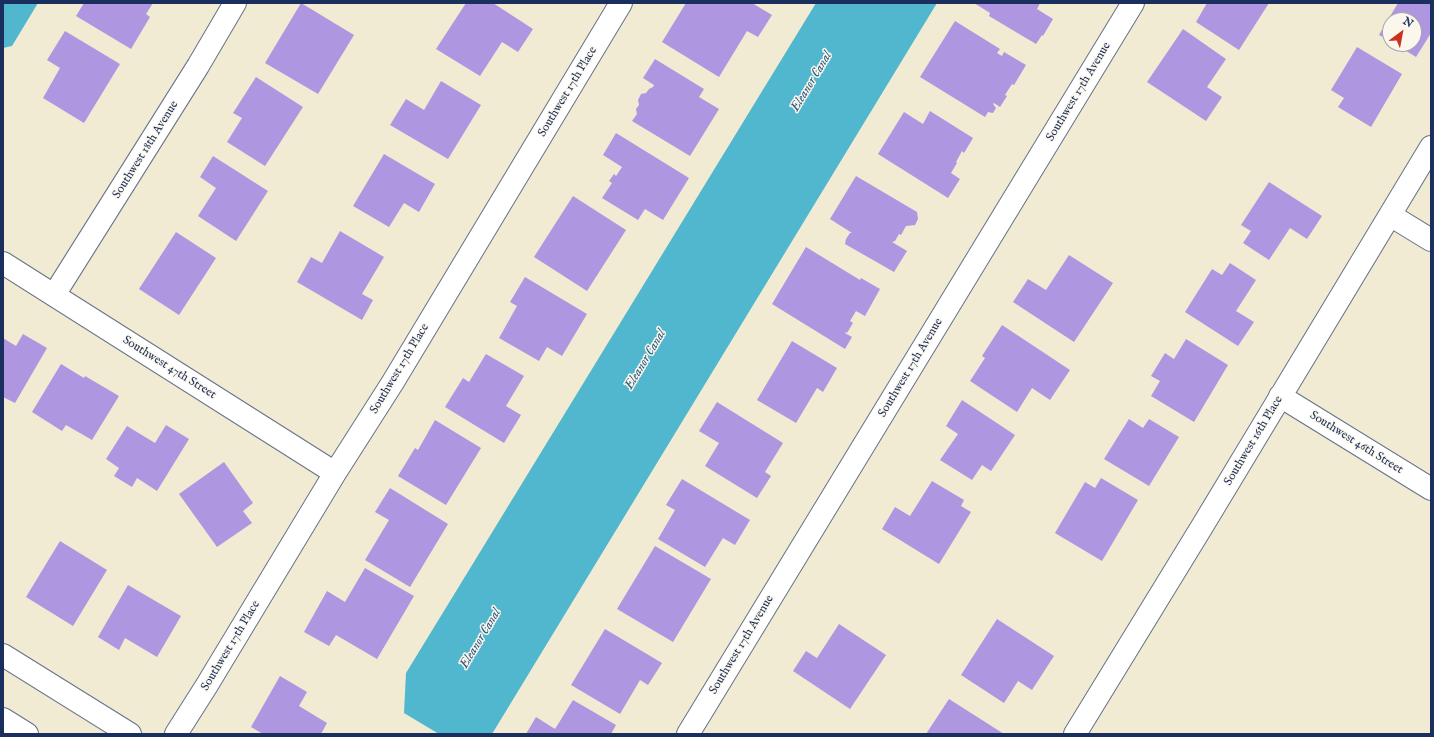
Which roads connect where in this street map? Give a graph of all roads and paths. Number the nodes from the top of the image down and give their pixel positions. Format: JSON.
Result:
{"nodes":[{"id":1,"x":235,"y":3,"type":"edge"},
{"id":2,"x":621,"y":3,"type":"edge"},
{"id":3,"x":1133,"y":3,"type":"edge"},
{"id":4,"x":1431,"y":147,"type":"edge"},
{"id":5,"x":1390,"y":215,"type":"junction"},
{"id":6,"x":1431,"y":240,"type":"edge"},
{"id":7,"x":3,"y":263,"type":"edge"},
{"id":8,"x":54,"y":295,"type":"junction"},
{"id":9,"x":1280,"y":396,"type":"junction"},
{"id":10,"x":335,"y":473,"type":"junction"},
{"id":11,"x":1431,"y":490,"type":"edge"},
{"id":12,"x":5,"y":660,"type":"edge"},
{"id":13,"x":3,"y":719,"type":"edge"},
{"id":14,"x":27,"y":734,"type":"edge"},
{"id":15,"x":130,"y":734,"type":"edge"},
{"id":16,"x":176,"y":734,"type":"edge"},
{"id":17,"x":688,"y":734,"type":"edge"},
{"id":18,"x":1075,"y":734,"type":"edge"}],
"edges":[{"from":1,"to":8,"type":"street","name":"Southwest 18th Avenue"},
{"from":2,"to":10,"type":"street","name":"Southwest 17th Place"},
{"from":3,"to":17,"type":"street","name":"Southwest 17th Avenue"},
{"from":4,"to":5,"type":"street","name":"Southwest 16th Place"},
{"from":5,"to":6,"type":"street"},
{"from":5,"to":9,"type":"street","name":"Southwest 16th Place"},
{"from":7,"to":8,"type":"street","name":"Southwest 47th Street"},
{"from":8,"to":10,"type":"street","name":"Southwest 47th Street"},
{"from":9,"to":11,"type":"street","name":"Southwest 46th Street"},
{"from":9,"to":18,"type":"street","name":"Southwest 16th Place"},
{"from":10,"to":16,"type":"street","name":"Southwest 17th Place"},
{"from":12,"to":15,"type":"street"},
{"from":13,"to":14,"type":"street"}]}
